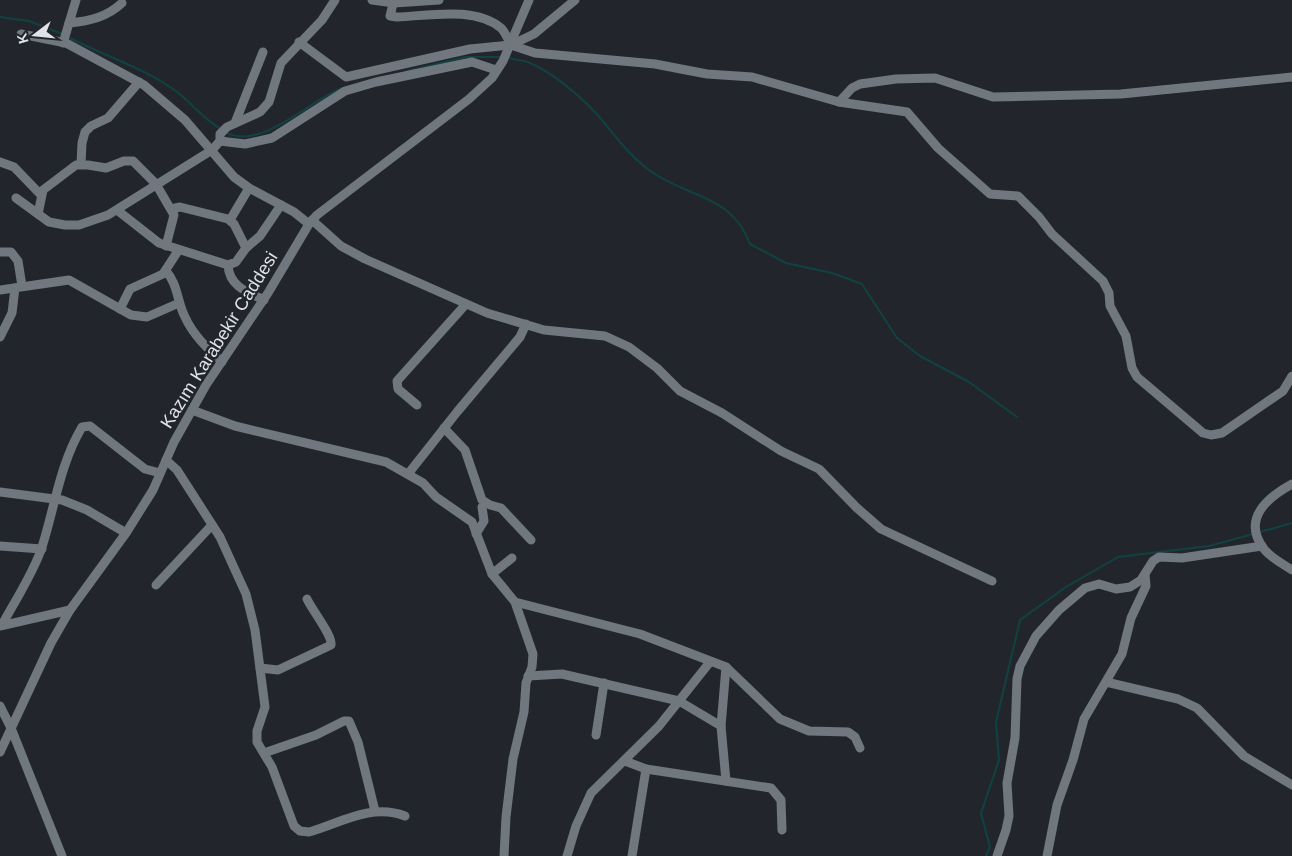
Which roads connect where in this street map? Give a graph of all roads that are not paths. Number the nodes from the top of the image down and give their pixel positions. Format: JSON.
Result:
{"nodes":[{"id":1,"x":76,"y":0,"type":"edge"},
{"id":2,"x":335,"y":0,"type":"edge"},
{"id":3,"x":372,"y":0,"type":"edge"},
{"id":4,"x":439,"y":0,"type":"edge"},
{"id":5,"x":529,"y":0,"type":"edge"},
{"id":6,"x":575,"y":0,"type":"edge"},
{"id":7,"x":394,"y":2,"type":"edge"},
{"id":8,"x":122,"y":3,"type":"dead end"},
{"id":9,"x":22,"y":34,"type":"dead end"},
{"id":10,"x":66,"y":34,"type":"junction"},
{"id":11,"x":299,"y":42,"type":"junction"},
{"id":12,"x":511,"y":44,"type":"junction"},
{"id":13,"x":263,"y":52,"type":"dead end"},
{"id":14,"x":496,"y":70,"type":"junction"},
{"id":15,"x":1292,"y":77,"type":"edge"},
{"id":16,"x":140,"y":82,"type":"junction"},
{"id":17,"x":839,"y":102,"type":"junction"},
{"id":18,"x":226,"y":131,"type":"junction"},
{"id":19,"x":212,"y":150,"type":"junction"},
{"id":20,"x":0,"y":162,"type":"edge"},
{"id":21,"x":81,"y":164,"type":"junction"},
{"id":22,"x":156,"y":184,"type":"junction"},
{"id":23,"x":249,"y":188,"type":"junction"},
{"id":24,"x":41,"y":195,"type":"junction"},
{"id":25,"x":16,"y":198,"type":"dead end"},
{"id":26,"x":281,"y":205,"type":"junction"},
{"id":27,"x":171,"y":209,"type":"junction"},
{"id":28,"x":117,"y":210,"type":"junction"},
{"id":29,"x":38,"y":214,"type":"junction"},
{"id":30,"x":230,"y":220,"type":"junction"},
{"id":31,"x":310,"y":222,"type":"junction"},
{"id":32,"x":166,"y":246,"type":"junction"},
{"id":33,"x":246,"y":248,"type":"junction"},
{"id":34,"x":178,"y":251,"type":"junction"},
{"id":35,"x":0,"y":252,"type":"edge"},
{"id":36,"x":228,"y":265,"type":"junction"},
{"id":37,"x":166,"y":271,"type":"junction"},
{"id":38,"x":18,"y":287,"type":"junction"},
{"id":39,"x":0,"y":290,"type":"edge"},
{"id":40,"x":264,"y":300,"type":"junction"},
{"id":41,"x":179,"y":303,"type":"junction"},
{"id":42,"x":466,"y":304,"type":"junction"},
{"id":43,"x":120,"y":309,"type":"junction"},
{"id":44,"x":526,"y":324,"type":"junction"},
{"id":45,"x":0,"y":337,"type":"edge"},
{"id":46,"x":222,"y":362,"type":"junction"},
{"id":47,"x":1292,"y":376,"type":"edge"},
{"id":48,"x":417,"y":405,"type":"dead end"},
{"id":49,"x":192,"y":410,"type":"junction"},
{"id":50,"x":444,"y":428,"type":"junction"},
{"id":51,"x":166,"y":460,"type":"junction"},
{"id":52,"x":160,"y":473,"type":"junction"},
{"id":53,"x":408,"y":474,"type":"junction"},
{"id":54,"x":1292,"y":484,"type":"edge"},
{"id":55,"x":0,"y":492,"type":"edge"},
{"id":56,"x":56,"y":499,"type":"junction"},
{"id":57,"x":484,"y":506,"type":"junction"},
{"id":58,"x":469,"y":518,"type":"junction"},
{"id":59,"x":212,"y":525,"type":"junction"},
{"id":60,"x":126,"y":533,"type":"junction"},
{"id":61,"x":476,"y":534,"type":"junction"},
{"id":62,"x":531,"y":540,"type":"dead end"},
{"id":63,"x":1260,"y":543,"type":"junction"},
{"id":64,"x":0,"y":546,"type":"edge"},
{"id":65,"x":42,"y":549,"type":"junction"},
{"id":66,"x":512,"y":558,"type":"dead end"},
{"id":67,"x":1292,"y":570,"type":"edge"},
{"id":68,"x":492,"y":574,"type":"junction"},
{"id":69,"x":1145,"y":574,"type":"junction"},
{"id":70,"x":992,"y":581,"type":"dead end"},
{"id":71,"x":156,"y":585,"type":"dead end"},
{"id":72,"x":308,"y":599,"type":"dead end"},
{"id":73,"x":515,"y":602,"type":"junction"},
{"id":74,"x":70,"y":610,"type":"junction"},
{"id":75,"x":1,"y":626,"type":"edge"},
{"id":76,"x":710,"y":662,"type":"junction"},
{"id":77,"x":726,"y":667,"type":"junction"},
{"id":78,"x":260,"y":668,"type":"junction"},
{"id":79,"x":528,"y":676,"type":"junction"},
{"id":80,"x":1106,"y":682,"type":"junction"},
{"id":81,"x":604,"y":683,"type":"junction"},
{"id":82,"x":679,"y":702,"type":"junction"},
{"id":83,"x":0,"y":707,"type":"edge"},
{"id":84,"x":721,"y":726,"type":"junction"},
{"id":85,"x":11,"y":728,"type":"junction"},
{"id":86,"x":596,"y":735,"type":"dead end"},
{"id":87,"x":1,"y":746,"type":"edge"},
{"id":88,"x":860,"y":748,"type":"dead end"},
{"id":89,"x":264,"y":753,"type":"junction"},
{"id":90,"x":626,"y":761,"type":"junction"},
{"id":91,"x":646,"y":769,"type":"junction"},
{"id":92,"x":726,"y":781,"type":"junction"},
{"id":93,"x":1292,"y":785,"type":"edge"},
{"id":94,"x":375,"y":811,"type":"junction"},
{"id":95,"x":405,"y":816,"type":"dead end"},
{"id":96,"x":782,"y":830,"type":"dead end"},
{"id":97,"x":62,"y":856,"type":"edge"},
{"id":98,"x":504,"y":856,"type":"edge"},
{"id":99,"x":567,"y":856,"type":"edge"},
{"id":100,"x":632,"y":856,"type":"edge"},
{"id":101,"x":997,"y":856,"type":"edge"},
{"id":102,"x":1047,"y":856,"type":"edge"}],
"edges":[{"from":1,"to":10,"type":"street"},
{"from":2,"to":11,"type":"street"},
{"from":3,"to":7,"type":"street"},
{"from":4,"to":7,"type":"street"},
{"from":5,"to":12,"type":"street","name":"Kazım Karabekir Caddesi"},
{"from":6,"to":12,"type":"street"},
{"from":7,"to":12,"type":"street"},
{"from":8,"to":10,"type":"street"},
{"from":9,"to":10,"type":"street"},
{"from":10,"to":16,"type":"street"},
{"from":11,"to":12,"type":"street"},
{"from":11,"to":18,"type":"street"},
{"from":12,"to":14,"type":"street","name":"Kazım Karabekir Caddesi"},
{"from":12,"to":17,"type":"street"},
{"from":13,"to":18,"type":"street"},
{"from":14,"to":18,"type":"street"},
{"from":14,"to":31,"type":"street","name":"Kazım Karabekir Caddesi"},
{"from":15,"to":17,"type":"street"},
{"from":16,"to":19,"type":"street"},
{"from":16,"to":21,"type":"street"},
{"from":17,"to":47,"type":"street"},
{"from":18,"to":19,"type":"street"},
{"from":19,"to":22,"type":"street"},
{"from":19,"to":23,"type":"street"},
{"from":20,"to":24,"type":"street"},
{"from":21,"to":22,"type":"street"},
{"from":21,"to":24,"type":"street"},
{"from":22,"to":27,"type":"street"},
{"from":22,"to":28,"type":"street"},
{"from":23,"to":26,"type":"street"},
{"from":23,"to":30,"type":"street"},
{"from":24,"to":29,"type":"street"},
{"from":25,"to":29,"type":"street"},
{"from":26,"to":31,"type":"street"},
{"from":26,"to":33,"type":"street"},
{"from":27,"to":30,"type":"street"},
{"from":27,"to":32,"type":"street"},
{"from":28,"to":29,"type":"street"},
{"from":28,"to":32,"type":"street"},
{"from":30,"to":33,"type":"street"},
{"from":31,"to":40,"type":"street","name":"Kazım Karabekir Caddesi"},
{"from":31,"to":42,"type":"street"},
{"from":32,"to":34,"type":"street"},
{"from":33,"to":36,"type":"street"},
{"from":34,"to":36,"type":"street"},
{"from":34,"to":37,"type":"street"},
{"from":35,"to":38,"type":"street"},
{"from":36,"to":40,"type":"street"},
{"from":37,"to":41,"type":"street"},
{"from":37,"to":43,"type":"street"},
{"from":38,"to":39,"type":"street"},
{"from":38,"to":43,"type":"street"},
{"from":38,"to":45,"type":"street"},
{"from":40,"to":46,"type":"street","name":"Kazım Karabekir Caddesi"},
{"from":41,"to":43,"type":"street"},
{"from":41,"to":46,"type":"street"},
{"from":42,"to":44,"type":"street"},
{"from":42,"to":48,"type":"street"},
{"from":44,"to":50,"type":"street"},
{"from":44,"to":70,"type":"street"},
{"from":46,"to":49,"type":"street","name":"Kazım Karabekir Caddesi"},
{"from":49,"to":51,"type":"street","name":"Kazım Karabekir Caddesi"},
{"from":49,"to":53,"type":"street"},
{"from":50,"to":53,"type":"street"},
{"from":50,"to":57,"type":"street"},
{"from":51,"to":52,"type":"street","name":"Kazım Karabekir Caddesi"},
{"from":51,"to":59,"type":"street"},
{"from":52,"to":56,"type":"street"},
{"from":52,"to":60,"type":"street","name":"Kazım Karabekir Caddesi"},
{"from":53,"to":58,"type":"street"},
{"from":54,"to":63,"type":"street"},
{"from":55,"to":56,"type":"street"},
{"from":56,"to":60,"type":"street"},
{"from":56,"to":65,"type":"street"},
{"from":57,"to":58,"type":"street"},
{"from":57,"to":61,"type":"street"},
{"from":57,"to":62,"type":"street"},
{"from":58,"to":61,"type":"street"},
{"from":59,"to":71,"type":"street"},
{"from":59,"to":78,"type":"street"},
{"from":60,"to":74,"type":"street","name":"Kazım Karabekir Caddesi"},
{"from":61,"to":68,"type":"street"},
{"from":63,"to":67,"type":"street"},
{"from":63,"to":69,"type":"street"},
{"from":64,"to":65,"type":"street"},
{"from":65,"to":75,"type":"street"},
{"from":66,"to":68,"type":"street"},
{"from":68,"to":73,"type":"street"},
{"from":69,"to":80,"type":"street"},
{"from":69,"to":101,"type":"street"},
{"from":72,"to":78,"type":"street"},
{"from":73,"to":76,"type":"street"},
{"from":73,"to":79,"type":"street"},
{"from":74,"to":75,"type":"street"},
{"from":74,"to":85,"type":"street","name":"Kazım Karabekir Caddesi"},
{"from":76,"to":77,"type":"street"},
{"from":76,"to":82,"type":"street"},
{"from":77,"to":84,"type":"street"},
{"from":77,"to":88,"type":"street"},
{"from":78,"to":89,"type":"street"},
{"from":79,"to":81,"type":"street"},
{"from":79,"to":98,"type":"street"},
{"from":80,"to":93,"type":"street"},
{"from":80,"to":102,"type":"street"},
{"from":81,"to":82,"type":"street"},
{"from":81,"to":86,"type":"street"},
{"from":82,"to":84,"type":"street"},
{"from":82,"to":90,"type":"street"},
{"from":83,"to":85,"type":"street"},
{"from":84,"to":92,"type":"street"},
{"from":85,"to":87,"type":"street","name":"Kazım Karabekir Caddesi"},
{"from":85,"to":97,"type":"street"},
{"from":89,"to":94,"type":"street"},
{"from":89,"to":94,"type":"street"},
{"from":90,"to":91,"type":"street"},
{"from":90,"to":99,"type":"street"},
{"from":91,"to":92,"type":"street"},
{"from":91,"to":100,"type":"street"},
{"from":92,"to":96,"type":"street"},
{"from":94,"to":95,"type":"street"}]}
